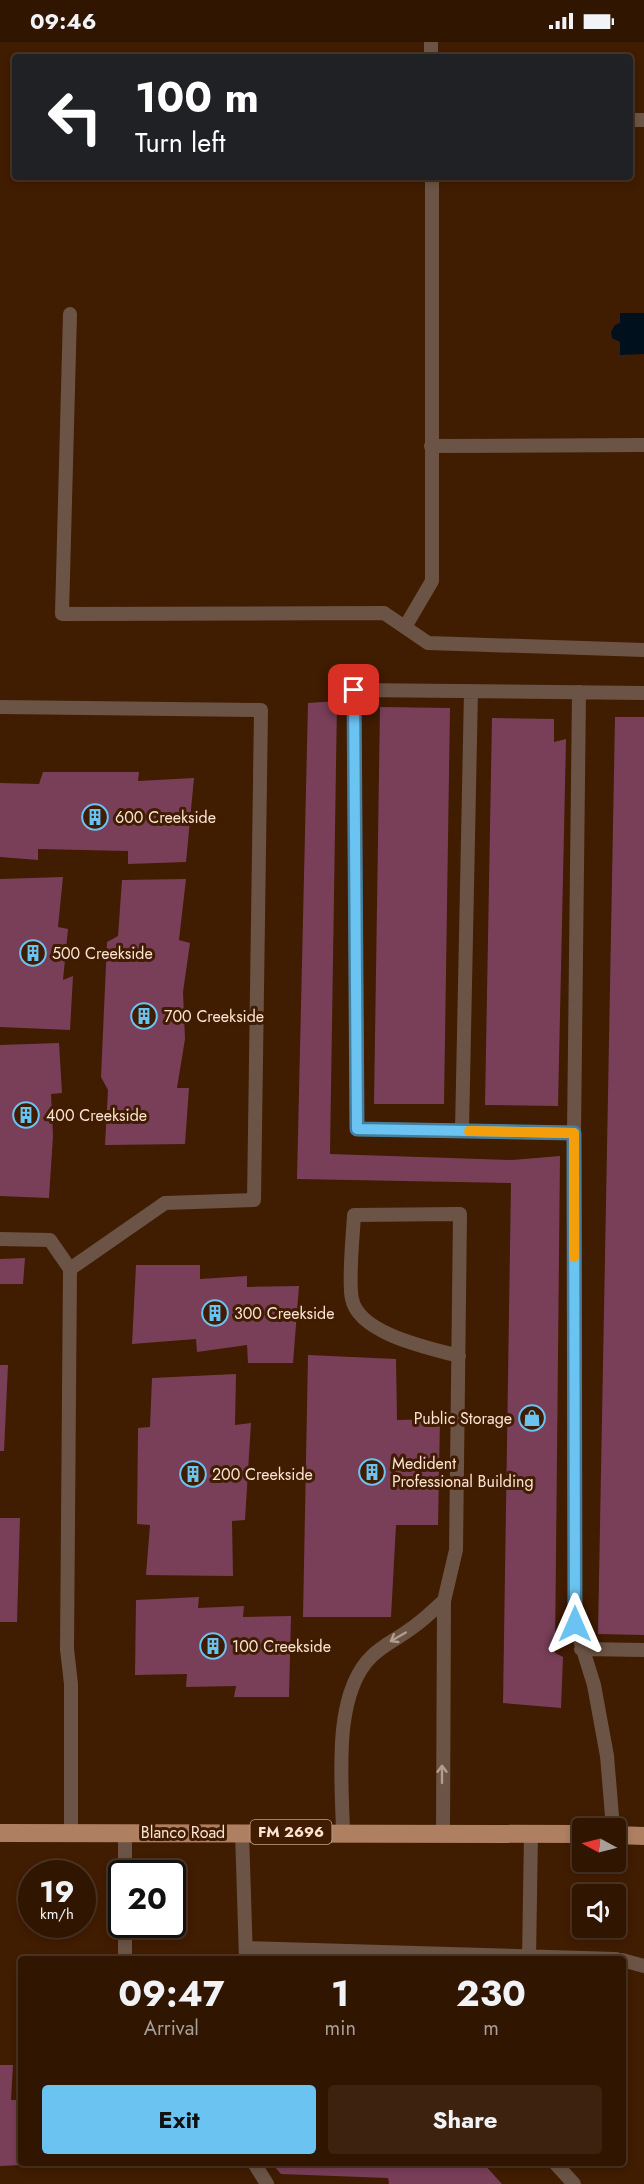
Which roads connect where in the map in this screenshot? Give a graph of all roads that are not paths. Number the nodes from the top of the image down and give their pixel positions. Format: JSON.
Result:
{"nodes":[{"id":1,"x":432,"y":180,"type":"edge"},
{"id":2,"x":70,"y":314,"type":"dead end"},
{"id":3,"x":644,"y":445,"type":"edge"},
{"id":4,"x":431,"y":446,"type":"junction"},
{"id":5,"x":405,"y":627,"type":"junction"},
{"id":6,"x":644,"y":650,"type":"edge"},
{"id":7,"x":471,"y":691,"type":"junction"},
{"id":8,"x":579,"y":692,"type":"junction"},
{"id":9,"x":644,"y":693,"type":"edge"},
{"id":10,"x":0,"y":707,"type":"edge"},
{"id":11,"x":462,"y":1131,"type":"junction"},
{"id":12,"x":574,"y":1133,"type":"junction"},
{"id":13,"x":0,"y":1239,"type":"edge"},
{"id":14,"x":70,"y":1269,"type":"junction"},
{"id":15,"x":459,"y":1356,"type":"junction"},
{"id":16,"x":444,"y":1601,"type":"junction"},
{"id":17,"x":581,"y":1649,"type":"junction"},
{"id":18,"x":644,"y":1650,"type":"edge"},
{"id":19,"x":612,"y":1818,"type":"edge"},
{"id":20,"x":242,"y":1832,"type":"junction"},
{"id":21,"x":343,"y":1832,"type":"junction"},
{"id":22,"x":0,"y":1833,"type":"edge"},
{"id":23,"x":71,"y":1833,"type":"junction"},
{"id":24,"x":125,"y":1833,"type":"junction"},
{"id":25,"x":443,"y":1833,"type":"junction"},
{"id":26,"x":531,"y":1833,"type":"junction"},
{"id":27,"x":572,"y":1834,"type":"edge"},
{"id":28,"x":626,"y":1835,"type":"edge"},
{"id":29,"x":644,"y":1836,"type":"edge"},
{"id":30,"x":125,"y":1860,"type":"edge"},
{"id":31,"x":125,"y":1938,"type":"edge"},
{"id":32,"x":246,"y":1954,"type":"edge"},
{"id":33,"x":125,"y":1956,"type":"edge"},
{"id":34,"x":435,"y":1956,"type":"edge"},
{"id":35,"x":530,"y":1956,"type":"edge"},
{"id":36,"x":626,"y":1961,"type":"edge"},
{"id":37,"x":644,"y":1966,"type":"edge"},
{"id":38,"x":256,"y":2166,"type":"edge"},
{"id":39,"x":558,"y":2166,"type":"edge"},
{"id":40,"x":267,"y":2184,"type":"edge"},
{"id":41,"x":574,"y":2184,"type":"edge"}],
"edges":[{"from":1,"to":4,"type":"lane"},
{"from":2,"to":5,"type":"lane"},
{"from":3,"to":4,"type":"lane"},
{"from":4,"to":5,"type":"lane"},
{"from":5,"to":6,"type":"lane"},
{"from":7,"to":8,"type":"lane"},
{"from":7,"to":11,"type":"lane"},
{"from":7,"to":11,"type":"lane"},
{"from":8,"to":9,"type":"lane"},
{"from":8,"to":12,"type":"lane"},
{"from":10,"to":14,"type":"lane"},
{"from":11,"to":12,"type":"lane"},
{"from":12,"to":17,"type":"lane"},
{"from":13,"to":14,"type":"lane"},
{"from":14,"to":23,"type":"lane"},
{"from":15,"to":15,"type":"lane"},
{"from":15,"to":16,"type":"lane"},
{"from":16,"to":21,"type":"lane","one_way":true},
{"from":25,"to":16,"type":"lane","one_way":true},
{"from":17,"to":18,"type":"lane"},
{"from":17,"to":19,"type":"lane"},
{"from":20,"to":21,"type":"main road","name":"Blanco Road","number":"FM 2696"},
{"from":20,"to":24,"type":"main road","name":"Blanco Road","number":"FM 2696"},
{"from":20,"to":32,"type":"lane"},
{"from":21,"to":25,"type":"main road","name":"Blanco Road","number":"FM 2696"},
{"from":22,"to":23,"type":"main road","name":"Blanco Road","number":"FM 2696"},
{"from":23,"to":24,"type":"main road","name":"Blanco Road","number":"FM 2696"},
{"from":24,"to":30,"type":"lane"},
{"from":25,"to":26,"type":"main road","name":"Blanco Road","number":"FM 2696"},
{"from":26,"to":27,"type":"main road","name":"Blanco Road","number":"FM 2696"},
{"from":26,"to":35,"type":"lane"},
{"from":28,"to":29,"type":"main road"},
{"from":31,"to":33,"type":"lane"},
{"from":32,"to":34,"type":"lane"},
{"from":36,"to":37,"type":"lane"},
{"from":38,"to":40,"type":"lane"},
{"from":39,"to":41,"type":"lane"}]}
